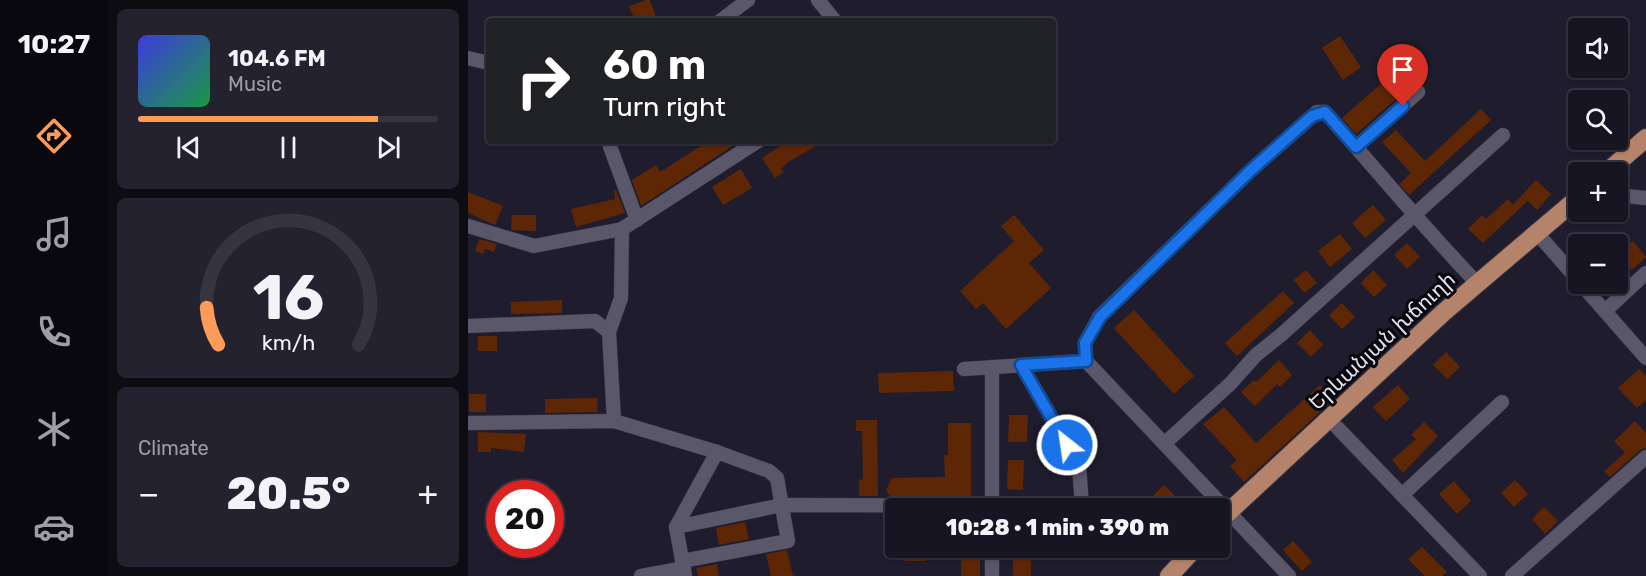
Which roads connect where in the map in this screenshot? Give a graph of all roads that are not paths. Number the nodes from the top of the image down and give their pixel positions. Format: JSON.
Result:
{"nodes":[{"id":1,"x":748,"y":0,"type":"edge"},
{"id":2,"x":818,"y":0,"type":"edge"},
{"id":3,"x":724,"y":18,"type":"edge"},
{"id":4,"x":833,"y":18,"type":"edge"},
{"id":5,"x":468,"y":58,"type":"edge"},
{"id":6,"x":486,"y":62,"type":"edge"},
{"id":7,"x":1418,"y":92,"type":"dead end"},
{"id":8,"x":1503,"y":135,"type":"dead end"},
{"id":9,"x":1646,"y":138,"type":"edge"},
{"id":10,"x":609,"y":144,"type":"edge"},
{"id":11,"x":753,"y":144,"type":"edge"},
{"id":12,"x":1356,"y":147,"type":"junction"},
{"id":13,"x":1618,"y":162,"type":"edge"},
{"id":14,"x":1628,"y":196,"type":"edge"},
{"id":15,"x":1646,"y":198,"type":"edge"},
{"id":16,"x":1568,"y":206,"type":"edge"},
{"id":17,"x":1415,"y":213,"type":"junction"},
{"id":18,"x":637,"y":220,"type":"junction"},
{"id":19,"x":468,"y":226,"type":"edge"},
{"id":20,"x":622,"y":229,"type":"junction"},
{"id":21,"x":1536,"y":232,"type":"junction"},
{"id":22,"x":1568,"y":269,"type":"edge"},
{"id":23,"x":1646,"y":273,"type":"edge"},
{"id":24,"x":1477,"y":283,"type":"junction"},
{"id":25,"x":1590,"y":294,"type":"edge"},
{"id":26,"x":1605,"y":311,"type":"junction"},
{"id":27,"x":468,"y":326,"type":"edge"},
{"id":28,"x":609,"y":332,"type":"junction"},
{"id":29,"x":1646,"y":358,"type":"edge"},
{"id":30,"x":1086,"y":361,"type":"junction"},
{"id":31,"x":1021,"y":365,"type":"junction"},
{"id":32,"x":992,"y":367,"type":"junction"},
{"id":33,"x":964,"y":369,"type":"dead end"},
{"id":34,"x":1502,"y":402,"type":"dead end"},
{"id":35,"x":1330,"y":420,"type":"junction"},
{"id":36,"x":615,"y":421,"type":"junction"},
{"id":37,"x":468,"y":423,"type":"edge"},
{"id":38,"x":1165,"y":443,"type":"junction"},
{"id":39,"x":717,"y":452,"type":"junction"},
{"id":40,"x":1646,"y":458,"type":"edge"},
{"id":41,"x":1402,"y":495,"type":"junction"},
{"id":42,"x":992,"y":498,"type":"edge"},
{"id":43,"x":1081,"y":498,"type":"edge"},
{"id":44,"x":1210,"y":498,"type":"edge"},
{"id":45,"x":782,"y":505,"type":"junction"},
{"id":46,"x":885,"y":506,"type":"edge"},
{"id":47,"x":1230,"y":510,"type":"edge"},
{"id":48,"x":1230,"y":521,"type":"edge"},
{"id":49,"x":676,"y":527,"type":"junction"},
{"id":50,"x":992,"y":558,"type":"edge"},
{"id":51,"x":1186,"y":558,"type":"edge"},
{"id":52,"x":684,"y":568,"type":"edge"},
{"id":53,"x":1172,"y":575,"type":"edge"},
{"id":54,"x":641,"y":576,"type":"edge"},
{"id":55,"x":992,"y":576,"type":"edge"},
{"id":56,"x":1289,"y":576,"type":"edge"},
{"id":57,"x":1480,"y":576,"type":"edge"},
{"id":58,"x":1512,"y":576,"type":"edge"}],
"edges":[{"from":1,"to":3,"type":"street"},
{"from":2,"to":4,"type":"street"},
{"from":5,"to":6,"type":"street"},
{"from":7,"to":12,"type":"street"},
{"from":8,"to":17,"type":"street"},
{"from":9,"to":13,"type":"main road"},
{"from":10,"to":18,"type":"street"},
{"from":11,"to":18,"type":"street"},
{"from":12,"to":17,"type":"street"},
{"from":12,"to":30,"type":"street"},
{"from":14,"to":15,"type":"street"},
{"from":16,"to":21,"type":"main road","name":"Երևանյան խճուղի"},
{"from":17,"to":24,"type":"street"},
{"from":17,"to":38,"type":"street"},
{"from":18,"to":20,"type":"street"},
{"from":19,"to":20,"type":"street"},
{"from":20,"to":28,"type":"street"},
{"from":21,"to":22,"type":"street"},
{"from":21,"to":24,"type":"main road","name":"Երևանյան խճուղի"},
{"from":23,"to":26,"type":"street"},
{"from":24,"to":35,"type":"main road","name":"Երևանյան խճուղի"},
{"from":25,"to":26,"type":"street"},
{"from":26,"to":29,"type":"street"},
{"from":27,"to":28,"type":"street"},
{"from":28,"to":36,"type":"street"},
{"from":30,"to":31,"type":"street"},
{"from":30,"to":38,"type":"street"},
{"from":31,"to":32,"type":"street"},
{"from":31,"to":43,"type":"street"},
{"from":32,"to":33,"type":"street"},
{"from":32,"to":42,"type":"street"},
{"from":34,"to":41,"type":"street"},
{"from":35,"to":41,"type":"street"},
{"from":35,"to":47,"type":"main road","name":"Երևանյան խճուղի"},
{"from":36,"to":37,"type":"street"},
{"from":36,"to":39,"type":"street"},
{"from":38,"to":44,"type":"street"},
{"from":39,"to":45,"type":"street"},
{"from":39,"to":49,"type":"street"},
{"from":40,"to":58,"type":"street"},
{"from":41,"to":57,"type":"street"},
{"from":45,"to":46,"type":"street"},
{"from":45,"to":49,"type":"street"},
{"from":45,"to":52,"type":"street"},
{"from":48,"to":56,"type":"street"},
{"from":49,"to":52,"type":"street"},
{"from":50,"to":55,"type":"street"},
{"from":51,"to":53,"type":"main road"},
{"from":52,"to":54,"type":"street"}]}
